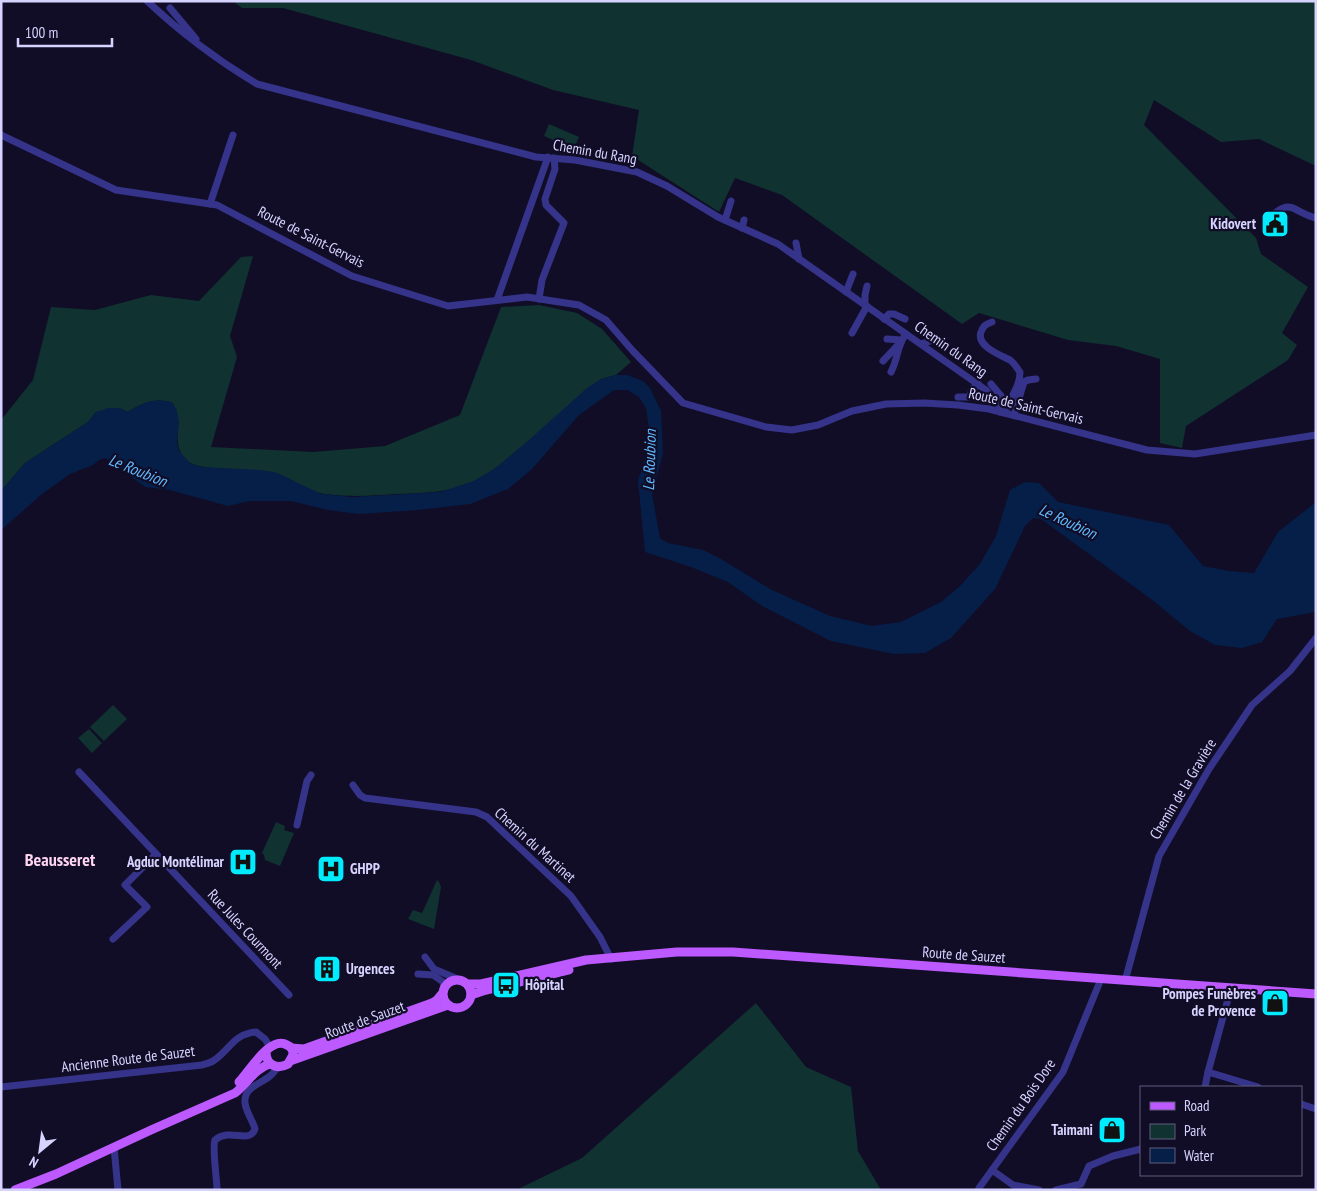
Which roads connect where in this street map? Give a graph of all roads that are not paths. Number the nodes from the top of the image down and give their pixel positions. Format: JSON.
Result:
{"nodes":[{"id":1,"x":147,"y":1,"type":"edge"},
{"id":2,"x":170,"y":8,"type":"dead end"},
{"id":3,"x":200,"y":46,"type":"junction"},
{"id":4,"x":1,"y":135,"type":"edge"},
{"id":5,"x":233,"y":135,"type":"dead end"},
{"id":6,"x":551,"y":158,"type":"junction"},
{"id":7,"x":730,"y":201,"type":"dead end"},
{"id":8,"x":210,"y":204,"type":"junction"},
{"id":9,"x":1316,"y":218,"type":"edge"},
{"id":10,"x":725,"y":220,"type":"junction"},
{"id":11,"x":1267,"y":220,"type":"dead end"},
{"id":12,"x":796,"y":243,"type":"dead end"},
{"id":13,"x":799,"y":259,"type":"junction"},
{"id":14,"x":853,"y":274,"type":"dead end"},
{"id":15,"x":867,"y":286,"type":"dead end"},
{"id":16,"x":846,"y":292,"type":"junction"},
{"id":17,"x":539,"y":299,"type":"junction"},
{"id":18,"x":497,"y":300,"type":"junction"},
{"id":19,"x":866,"y":306,"type":"junction"},
{"id":20,"x":884,"y":319,"type":"junction"},
{"id":21,"x":905,"y":319,"type":"dead end"},
{"id":22,"x":992,"y":322,"type":"dead end"},
{"id":23,"x":852,"y":333,"type":"dead end"},
{"id":24,"x":887,"y":339,"type":"dead end"},
{"id":25,"x":902,"y":339,"type":"junction"},
{"id":26,"x":939,"y":342,"type":"dead end"},
{"id":27,"x":921,"y":344,"type":"junction"},
{"id":28,"x":883,"y":361,"type":"dead end"},
{"id":29,"x":891,"y":372,"type":"dead end"},
{"id":30,"x":1036,"y":379,"type":"dead end"},
{"id":31,"x":991,"y":384,"type":"dead end"},
{"id":32,"x":979,"y":385,"type":"junction"},
{"id":33,"x":958,"y":397,"type":"dead end"},
{"id":34,"x":1002,"y":411,"type":"junction"},
{"id":35,"x":1014,"y":416,"type":"junction"},
{"id":36,"x":1316,"y":435,"type":"edge"},
{"id":37,"x":1316,"y":638,"type":"edge"},
{"id":38,"x":79,"y":772,"type":"dead end"},
{"id":39,"x":311,"y":775,"type":"dead end"},
{"id":40,"x":354,"y":785,"type":"dead end"},
{"id":41,"x":297,"y":825,"type":"dead end"},
{"id":42,"x":156,"y":854,"type":"junction"},
{"id":43,"x":113,"y":939,"type":"dead end"},
{"id":44,"x":425,"y":957,"type":"dead end"},
{"id":45,"x":611,"y":959,"type":"junction"},
{"id":46,"x":418,"y":974,"type":"dead end"},
{"id":47,"x":1101,"y":979,"type":"junction"},
{"id":48,"x":1125,"y":981,"type":"junction"},
{"id":49,"x":464,"y":982,"type":"junction"},
{"id":50,"x":1231,"y":988,"type":"junction"},
{"id":51,"x":444,"y":991,"type":"junction"},
{"id":52,"x":1316,"y":994,"type":"edge"},
{"id":53,"x":289,"y":995,"type":"dead end"},
{"id":54,"x":472,"y":995,"type":"junction"},
{"id":55,"x":448,"y":1005,"type":"junction"},
{"id":56,"x":291,"y":1048,"type":"junction"},
{"id":57,"x":268,"y":1049,"type":"junction"},
{"id":58,"x":290,"y":1061,"type":"junction"},
{"id":59,"x":274,"y":1066,"type":"junction"},
{"id":60,"x":1208,"y":1072,"type":"junction"},
{"id":61,"x":1205,"y":1086,"type":"edge"},
{"id":62,"x":1255,"y":1086,"type":"edge"},
{"id":63,"x":1,"y":1087,"type":"edge"},
{"id":64,"x":1302,"y":1104,"type":"edge"},
{"id":65,"x":1316,"y":1108,"type":"edge"},
{"id":66,"x":151,"y":1130,"type":"junction"},
{"id":67,"x":114,"y":1147,"type":"junction"},
{"id":68,"x":1140,"y":1149,"type":"edge"},
{"id":69,"x":992,"y":1170,"type":"junction"},
{"id":70,"x":979,"y":1188,"type":"dead end"},
{"id":71,"x":15,"y":1190,"type":"edge"},
{"id":72,"x":118,"y":1190,"type":"edge"},
{"id":73,"x":217,"y":1190,"type":"edge"},
{"id":74,"x":1039,"y":1190,"type":"edge"},
{"id":75,"x":1056,"y":1190,"type":"edge"}],
"edges":[{"from":1,"to":3,"type":"street","name":"Chemin du Rang"},
{"from":2,"to":3,"type":"street"},
{"from":3,"to":6,"type":"street","name":"Chemin du Rang"},
{"from":4,"to":8,"type":"street","name":"Route de Saint-Gervais"},
{"from":5,"to":8,"type":"street"},
{"from":6,"to":10,"type":"street","name":"Chemin du Rang"},
{"from":6,"to":17,"type":"street"},
{"from":6,"to":18,"type":"street"},
{"from":7,"to":10,"type":"street"},
{"from":8,"to":18,"type":"street","name":"Route de Saint-Gervais"},
{"from":9,"to":11,"type":"street"},
{"from":10,"to":13,"type":"street","name":"Chemin du Rang"},
{"from":12,"to":13,"type":"street"},
{"from":13,"to":16,"type":"street","name":"Chemin du Rang"},
{"from":14,"to":16,"type":"street"},
{"from":15,"to":19,"type":"street"},
{"from":16,"to":19,"type":"street","name":"Chemin du Rang"},
{"from":17,"to":18,"type":"street","name":"Route de Saint-Gervais"},
{"from":17,"to":34,"type":"street","name":"Route de Saint-Gervais"},
{"from":19,"to":20,"type":"street","name":"Chemin du Rang"},
{"from":19,"to":23,"type":"street"},
{"from":20,"to":21,"type":"street"},
{"from":20,"to":25,"type":"street","name":"Chemin du Rang"},
{"from":22,"to":34,"type":"street"},
{"from":24,"to":25,"type":"street"},
{"from":25,"to":27,"type":"street","name":"Chemin du Rang"},
{"from":25,"to":28,"type":"street"},
{"from":25,"to":29,"type":"street"},
{"from":26,"to":27,"type":"street"},
{"from":27,"to":32,"type":"street","name":"Chemin du Rang"},
{"from":30,"to":35,"type":"street"},
{"from":31,"to":34,"type":"street"},
{"from":32,"to":33,"type":"street"},
{"from":32,"to":34,"type":"street","name":"Chemin du Rang"},
{"from":34,"to":35,"type":"street","name":"Route de Saint-Gervais"},
{"from":35,"to":36,"type":"street","name":"Route de Saint-Gervais"},
{"from":37,"to":48,"type":"street","name":"Chemin de la Gravière"},
{"from":38,"to":42,"type":"street","name":"Rue Jules Courmont"},
{"from":39,"to":41,"type":"street"},
{"from":40,"to":45,"type":"street","name":"Chemin du Martinet"},
{"from":42,"to":43,"type":"street"},
{"from":42,"to":53,"type":"street","name":"Rue Jules Courmont"},
{"from":44,"to":49,"type":"street"},
{"from":45,"to":47,"type":"main road","name":"Route de Sauzet"},
{"from":45,"to":49,"type":"main road","name":"Route de Sauzet"},
{"from":45,"to":54,"type":"main road","name":"Route de Sauzet"},
{"from":46,"to":51,"type":"street"},
{"from":47,"to":48,"type":"main road","name":"Route de Sauzet"},
{"from":47,"to":69,"type":"street","name":"Chemin du Bois Dore"},
{"from":48,"to":50,"type":"main road","name":"Route de Sauzet"},
{"from":49,"to":51,"type":"main road"},
{"from":49,"to":54,"type":"main road"},
{"from":50,"to":52,"type":"main road","name":"Route de Sauzet"},
{"from":50,"to":60,"type":"street"},
{"from":51,"to":55,"type":"main road"},
{"from":51,"to":56,"type":"main road","name":"Route de Sauzet"},
{"from":54,"to":55,"type":"main road"},
{"from":55,"to":58,"type":"main road","name":"Route de Sauzet"},
{"from":56,"to":57,"type":"main road"},
{"from":56,"to":58,"type":"main road"},
{"from":57,"to":59,"type":"main road"},
{"from":57,"to":63,"type":"street","name":"Ancienne Route de Sauzet"},
{"from":57,"to":66,"type":"main road"},
{"from":58,"to":59,"type":"main road"},
{"from":59,"to":66,"type":"main road"},
{"from":59,"to":73,"type":"street"},
{"from":60,"to":61,"type":"street"},
{"from":60,"to":62,"type":"street"},
{"from":64,"to":65,"type":"street"},
{"from":66,"to":67,"type":"main road"},
{"from":67,"to":71,"type":"main road"},
{"from":67,"to":72,"type":"street"},
{"from":68,"to":75,"type":"street"},
{"from":69,"to":70,"type":"street","name":"Chemin du Bois Dore"},
{"from":69,"to":74,"type":"street"}]}
